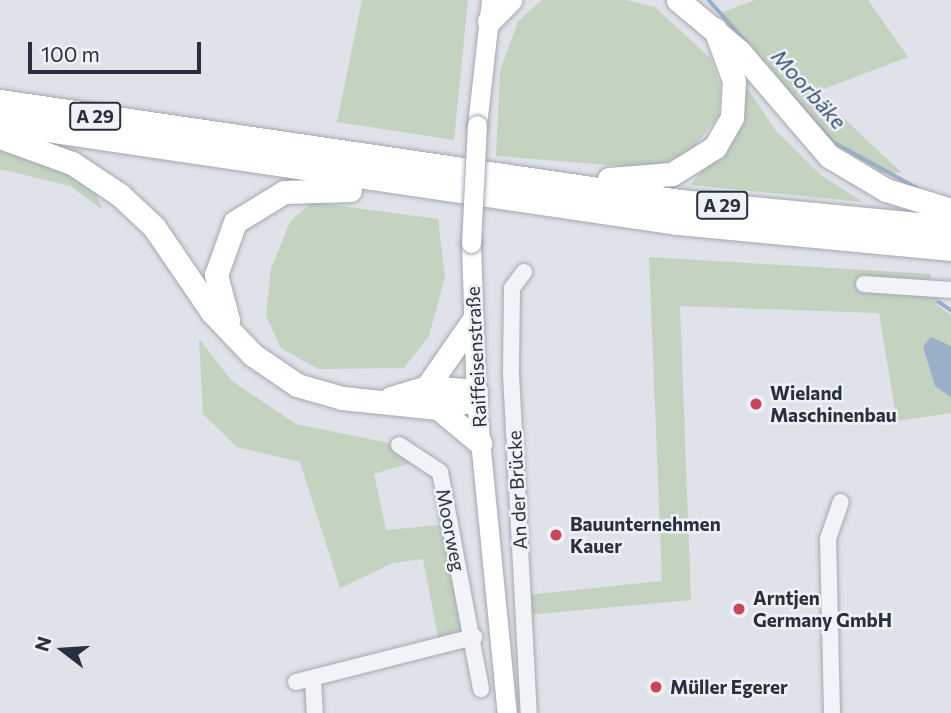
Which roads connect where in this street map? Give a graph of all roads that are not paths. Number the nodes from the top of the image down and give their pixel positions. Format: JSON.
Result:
{"nodes":[{"id":1,"x":510,"y":0,"type":"edge"},
{"id":2,"x":678,"y":0,"type":"edge"},
{"id":3,"x":490,"y":10,"type":"edge"},
{"id":4,"x":715,"y":29,"type":"junction"},
{"id":5,"x":0,"y":101,"type":"edge"},
{"id":6,"x":0,"y":123,"type":"edge"},
{"id":7,"x":0,"y":137,"type":"edge"},
{"id":8,"x":491,"y":187,"type":"junction"},
{"id":9,"x":951,"y":210,"type":"edge"},
{"id":10,"x":951,"y":227,"type":"edge"},
{"id":11,"x":951,"y":249,"type":"edge"},
{"id":12,"x":524,"y":272,"type":"dead end"},
{"id":13,"x":864,"y":284,"type":"dead end"},
{"id":14,"x":951,"y":290,"type":"edge"},
{"id":15,"x":472,"y":322,"type":"junction"},
{"id":16,"x":234,"y":336,"type":"junction"},
{"id":17,"x":427,"y":387,"type":"junction"},
{"id":18,"x":476,"y":395,"type":"junction"},
{"id":19,"x":385,"y":399,"type":"junction"},
{"id":20,"x":438,"y":408,"type":"junction"},
{"id":21,"x":480,"y":443,"type":"junction"},
{"id":22,"x":399,"y":445,"type":"dead end"},
{"id":23,"x":841,"y":502,"type":"dead end"},
{"id":24,"x":474,"y":637,"type":"junction"},
{"id":25,"x":481,"y":689,"type":"dead end"},
{"id":26,"x":315,"y":713,"type":"edge"},
{"id":27,"x":507,"y":713,"type":"edge"},
{"id":28,"x":529,"y":713,"type":"edge"},
{"id":29,"x":832,"y":713,"type":"edge"}],
"edges":[{"from":1,"to":3,"type":"highway"},
{"from":2,"to":4,"type":"highway","number":"A 29"},
{"from":3,"to":15,"type":"main road","name":"Raiffeisenstraße","bridge":true},
{"from":4,"to":8,"type":"highway","number":"A 29"},
{"from":4,"to":9,"type":"highway"},
{"from":5,"to":8,"type":"highway","number":"A 29"},
{"from":6,"to":8,"type":"highway","number":"A 29"},
{"from":7,"to":16,"type":"highway"},
{"from":8,"to":10,"type":"highway","number":"A 29"},
{"from":8,"to":11,"type":"highway","number":"A 29"},
{"from":8,"to":16,"type":"highway","number":"A 29"},
{"from":12,"to":28,"type":"street","name":"An der Brücke"},
{"from":13,"to":14,"type":"street"},
{"from":15,"to":17,"type":"highway"},
{"from":15,"to":18,"type":"main road","name":"Raiffeisenstraße"},
{"from":16,"to":19,"type":"highway"},
{"from":17,"to":18,"type":"highway"},
{"from":17,"to":19,"type":"highway"},
{"from":18,"to":20,"type":"highway"},
{"from":18,"to":21,"type":"main road","name":"Raiffeisenstraße"},
{"from":19,"to":20,"type":"highway"},
{"from":20,"to":21,"type":"highway"},
{"from":21,"to":27,"type":"main road","name":"Raiffeisenstraße"},
{"from":22,"to":24,"type":"street","name":"Moorweg"},
{"from":23,"to":29,"type":"street"},
{"from":24,"to":25,"type":"street","name":"Moorweg"},
{"from":24,"to":26,"type":"street"}]}
